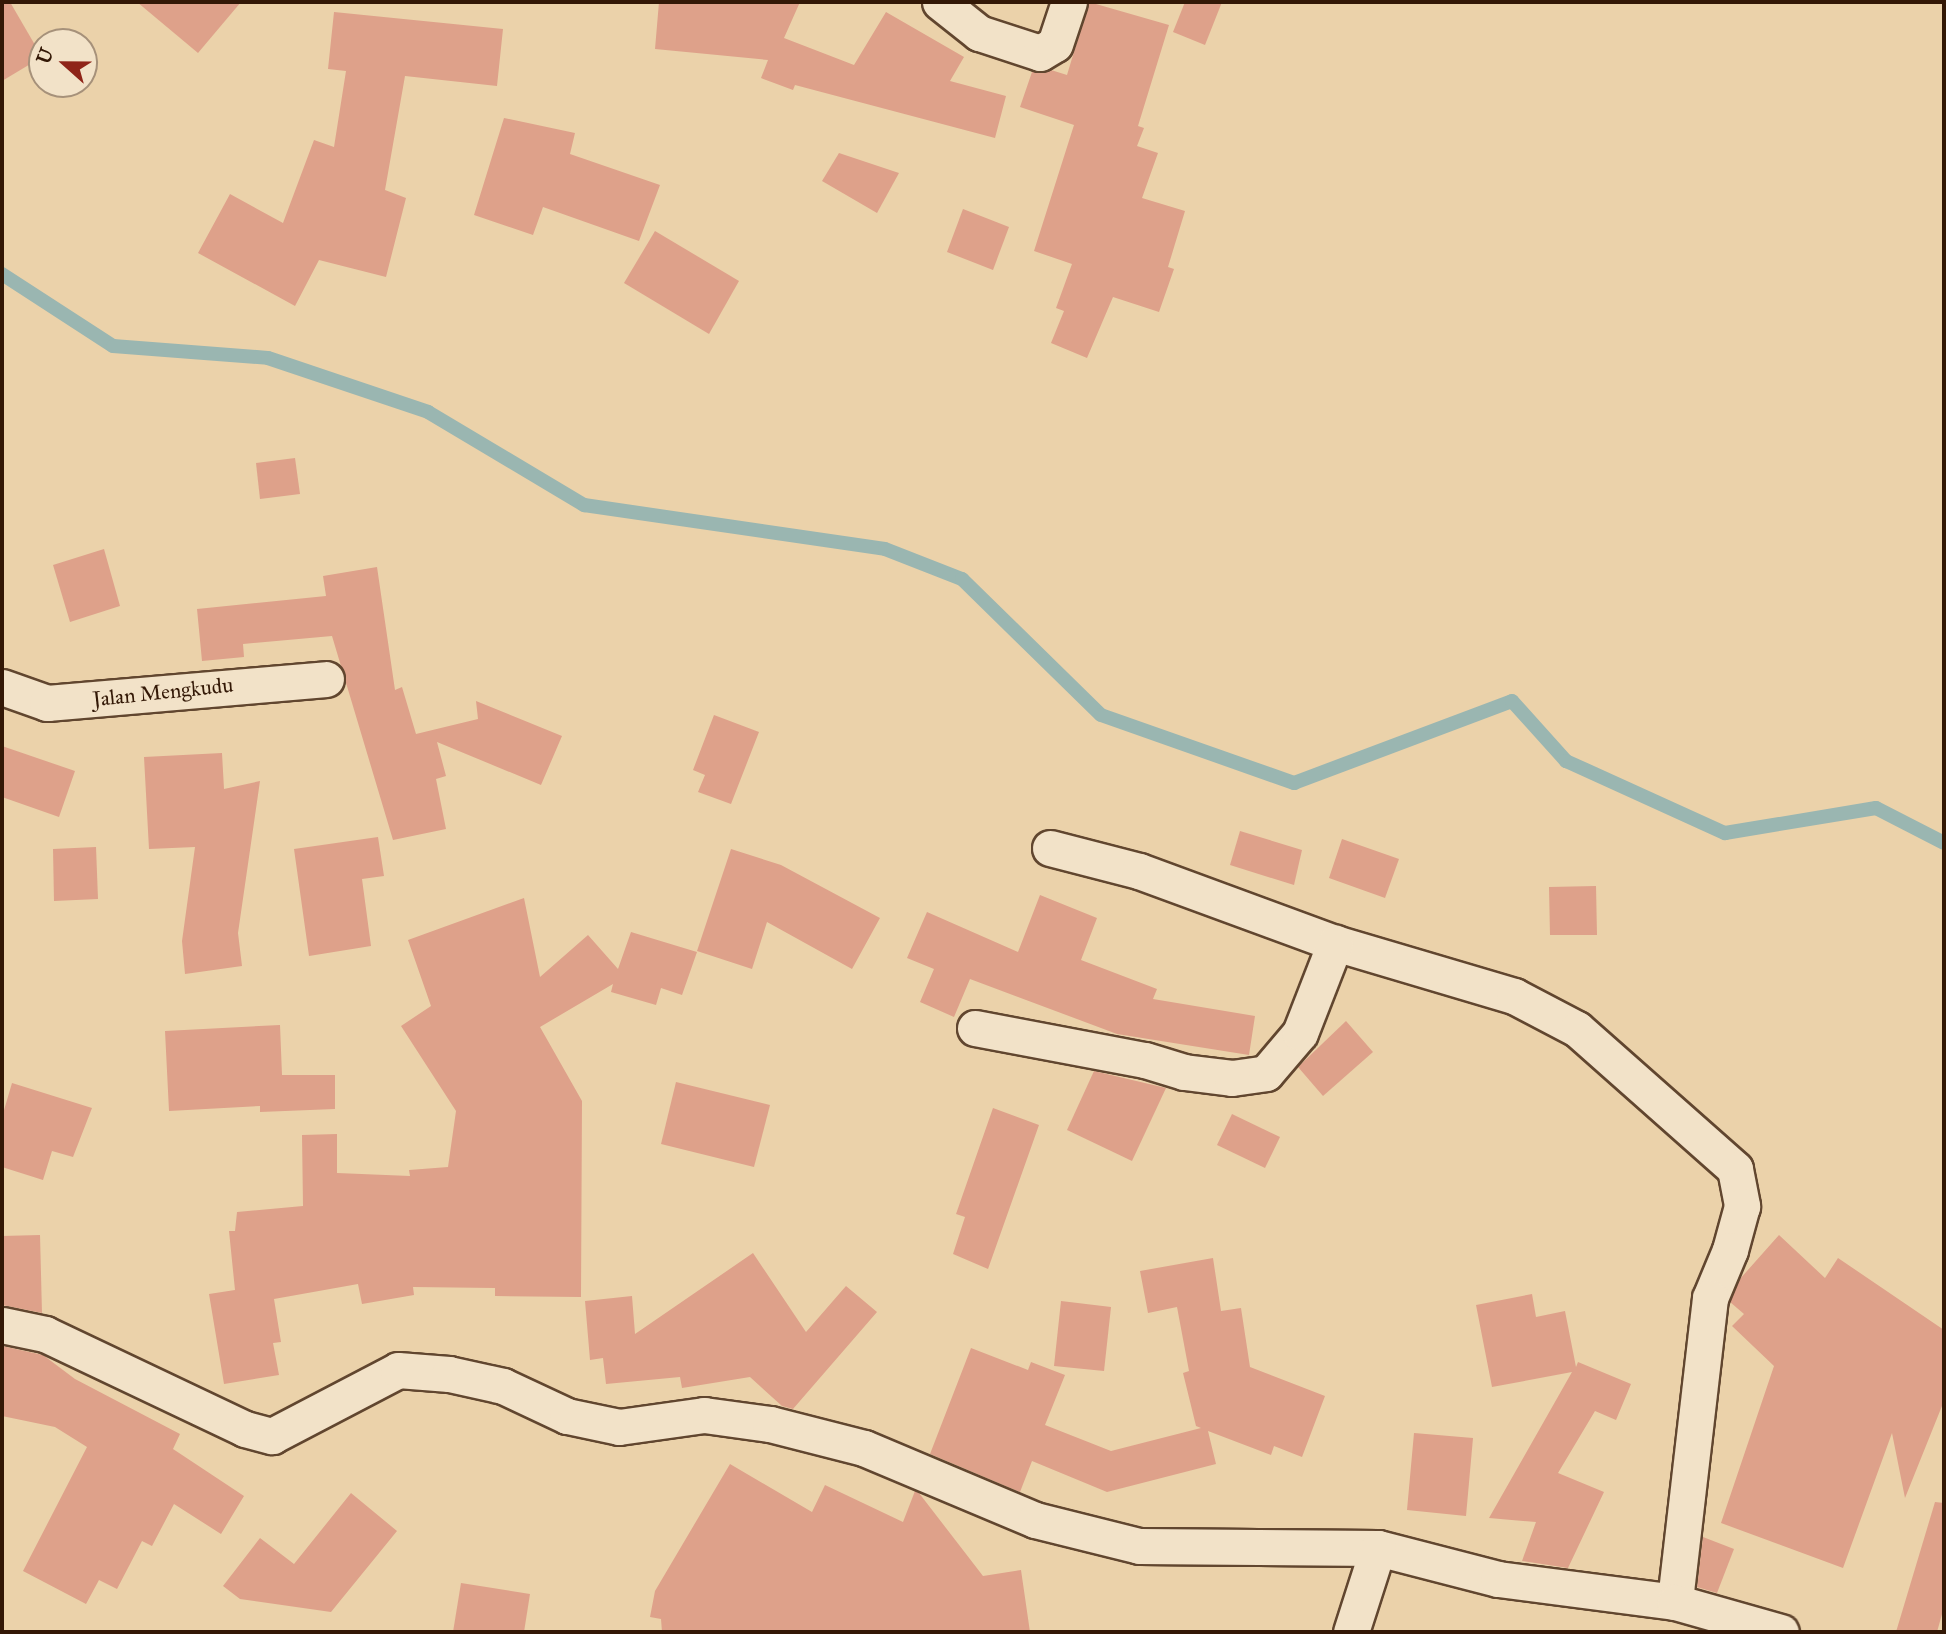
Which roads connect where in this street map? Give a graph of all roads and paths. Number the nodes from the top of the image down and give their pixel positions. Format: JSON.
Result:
{"nodes":[{"id":1,"x":940,"y":2,"type":"edge"},
{"id":2,"x":1069,"y":2,"type":"edge"},
{"id":3,"x":326,"y":679,"type":"dead end"},
{"id":4,"x":2,"y":687,"type":"edge"},
{"id":5,"x":1050,"y":848,"type":"dead end"},
{"id":6,"x":1335,"y":943,"type":"junction"},
{"id":7,"x":975,"y":1028,"type":"dead end"},
{"id":8,"x":2,"y":1325,"type":"edge"},
{"id":9,"x":1378,"y":1548,"type":"junction"},
{"id":10,"x":1675,"y":1602,"type":"junction"},
{"id":11,"x":1351,"y":1632,"type":"edge"},
{"id":12,"x":1781,"y":1632,"type":"edge"}],
"edges":[{"from":1,"to":2,"type":"street"},
{"from":3,"to":4,"type":"street","name":"Jalan Mengkudu"},
{"from":5,"to":6,"type":"street"},
{"from":6,"to":7,"type":"street"},
{"from":6,"to":10,"type":"street"},
{"from":8,"to":9,"type":"street"},
{"from":9,"to":10,"type":"street"},
{"from":9,"to":11,"type":"street"},
{"from":10,"to":12,"type":"street"}]}
